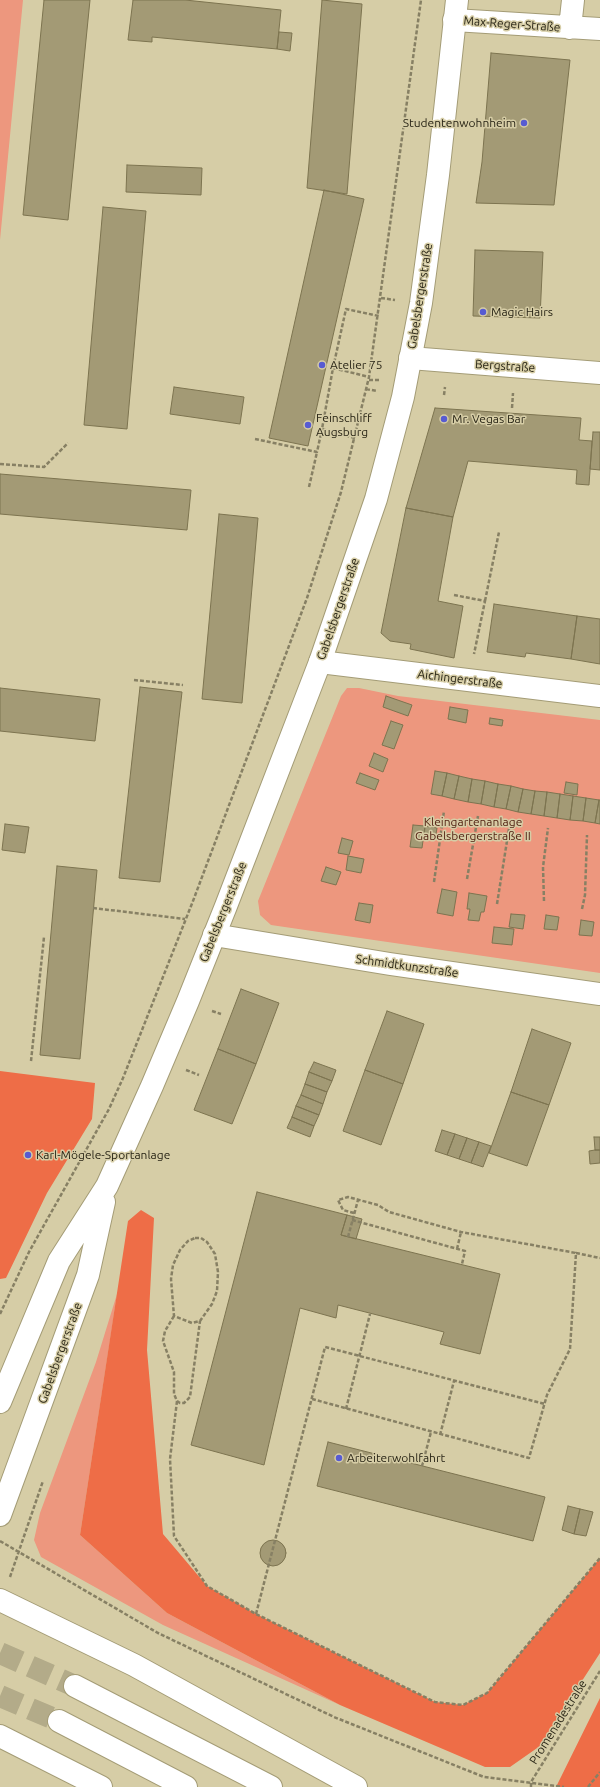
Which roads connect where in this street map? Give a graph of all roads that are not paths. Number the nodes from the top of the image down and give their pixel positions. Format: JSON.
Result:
{"nodes":[{"id":1,"x":573,"y":0,"type":"edge"},
{"id":2,"x":455,"y":10,"type":"edge"},
{"id":3,"x":570,"y":28,"type":"junction"},
{"id":4,"x":600,"y":29,"type":"edge"},
{"id":5,"x":410,"y":358,"type":"junction"},
{"id":6,"x":600,"y":373,"type":"edge"},
{"id":7,"x":320,"y":662,"type":"junction"},
{"id":8,"x":600,"y":696,"type":"edge"},
{"id":9,"x":214,"y":935,"type":"junction"},
{"id":10,"x":600,"y":994,"type":"edge"},
{"id":11,"x":107,"y":1186,"type":"junction"},
{"id":12,"x":0,"y":1402,"type":"edge"},
{"id":13,"x":0,"y":1515,"type":"edge"},
{"id":14,"x":0,"y":1600,"type":"edge"},
{"id":15,"x":75,"y":1686,"type":"tunnel mouth"},
{"id":16,"x":59,"y":1720,"type":"tunnel mouth"},
{"id":17,"x":0,"y":1736,"type":"edge"},
{"id":18,"x":101,"y":1787,"type":"edge"},
{"id":19,"x":186,"y":1787,"type":"edge"},
{"id":20,"x":271,"y":1787,"type":"edge"},
{"id":21,"x":356,"y":1787,"type":"edge"}],
"edges":[{"from":1,"to":3,"type":"main road","name":"Max-Reger-Straße"},
{"from":2,"to":3,"type":"main road","name":"Max-Reger-Straße"},
{"from":2,"to":5,"type":"main road","name":"Gabelsbergerstraße"},
{"from":3,"to":4,"type":"main road","name":"Max-Reger-Straße"},
{"from":5,"to":6,"type":"main road","name":"Bergstraße"},
{"from":5,"to":7,"type":"main road","name":"Gabelsbergerstraße"},
{"from":7,"to":8,"type":"main road","name":"Aichingerstraße"},
{"from":7,"to":9,"type":"main road","name":"Gabelsbergerstraße"},
{"from":9,"to":10,"type":"main road","name":"Schmidtkunzstraße"},
{"from":9,"to":11,"type":"main road","name":"Gabelsbergerstraße"},
{"from":11,"to":12,"type":"main road","name":"Gabelsbergerstraße"},
{"from":11,"to":13,"type":"main road","name":"Gabelsbergerstraße"},
{"from":14,"to":21,"type":"main road"},
{"from":15,"to":20,"type":"main road"},
{"from":16,"to":19,"type":"main road"},
{"from":17,"to":18,"type":"main road"}]}
